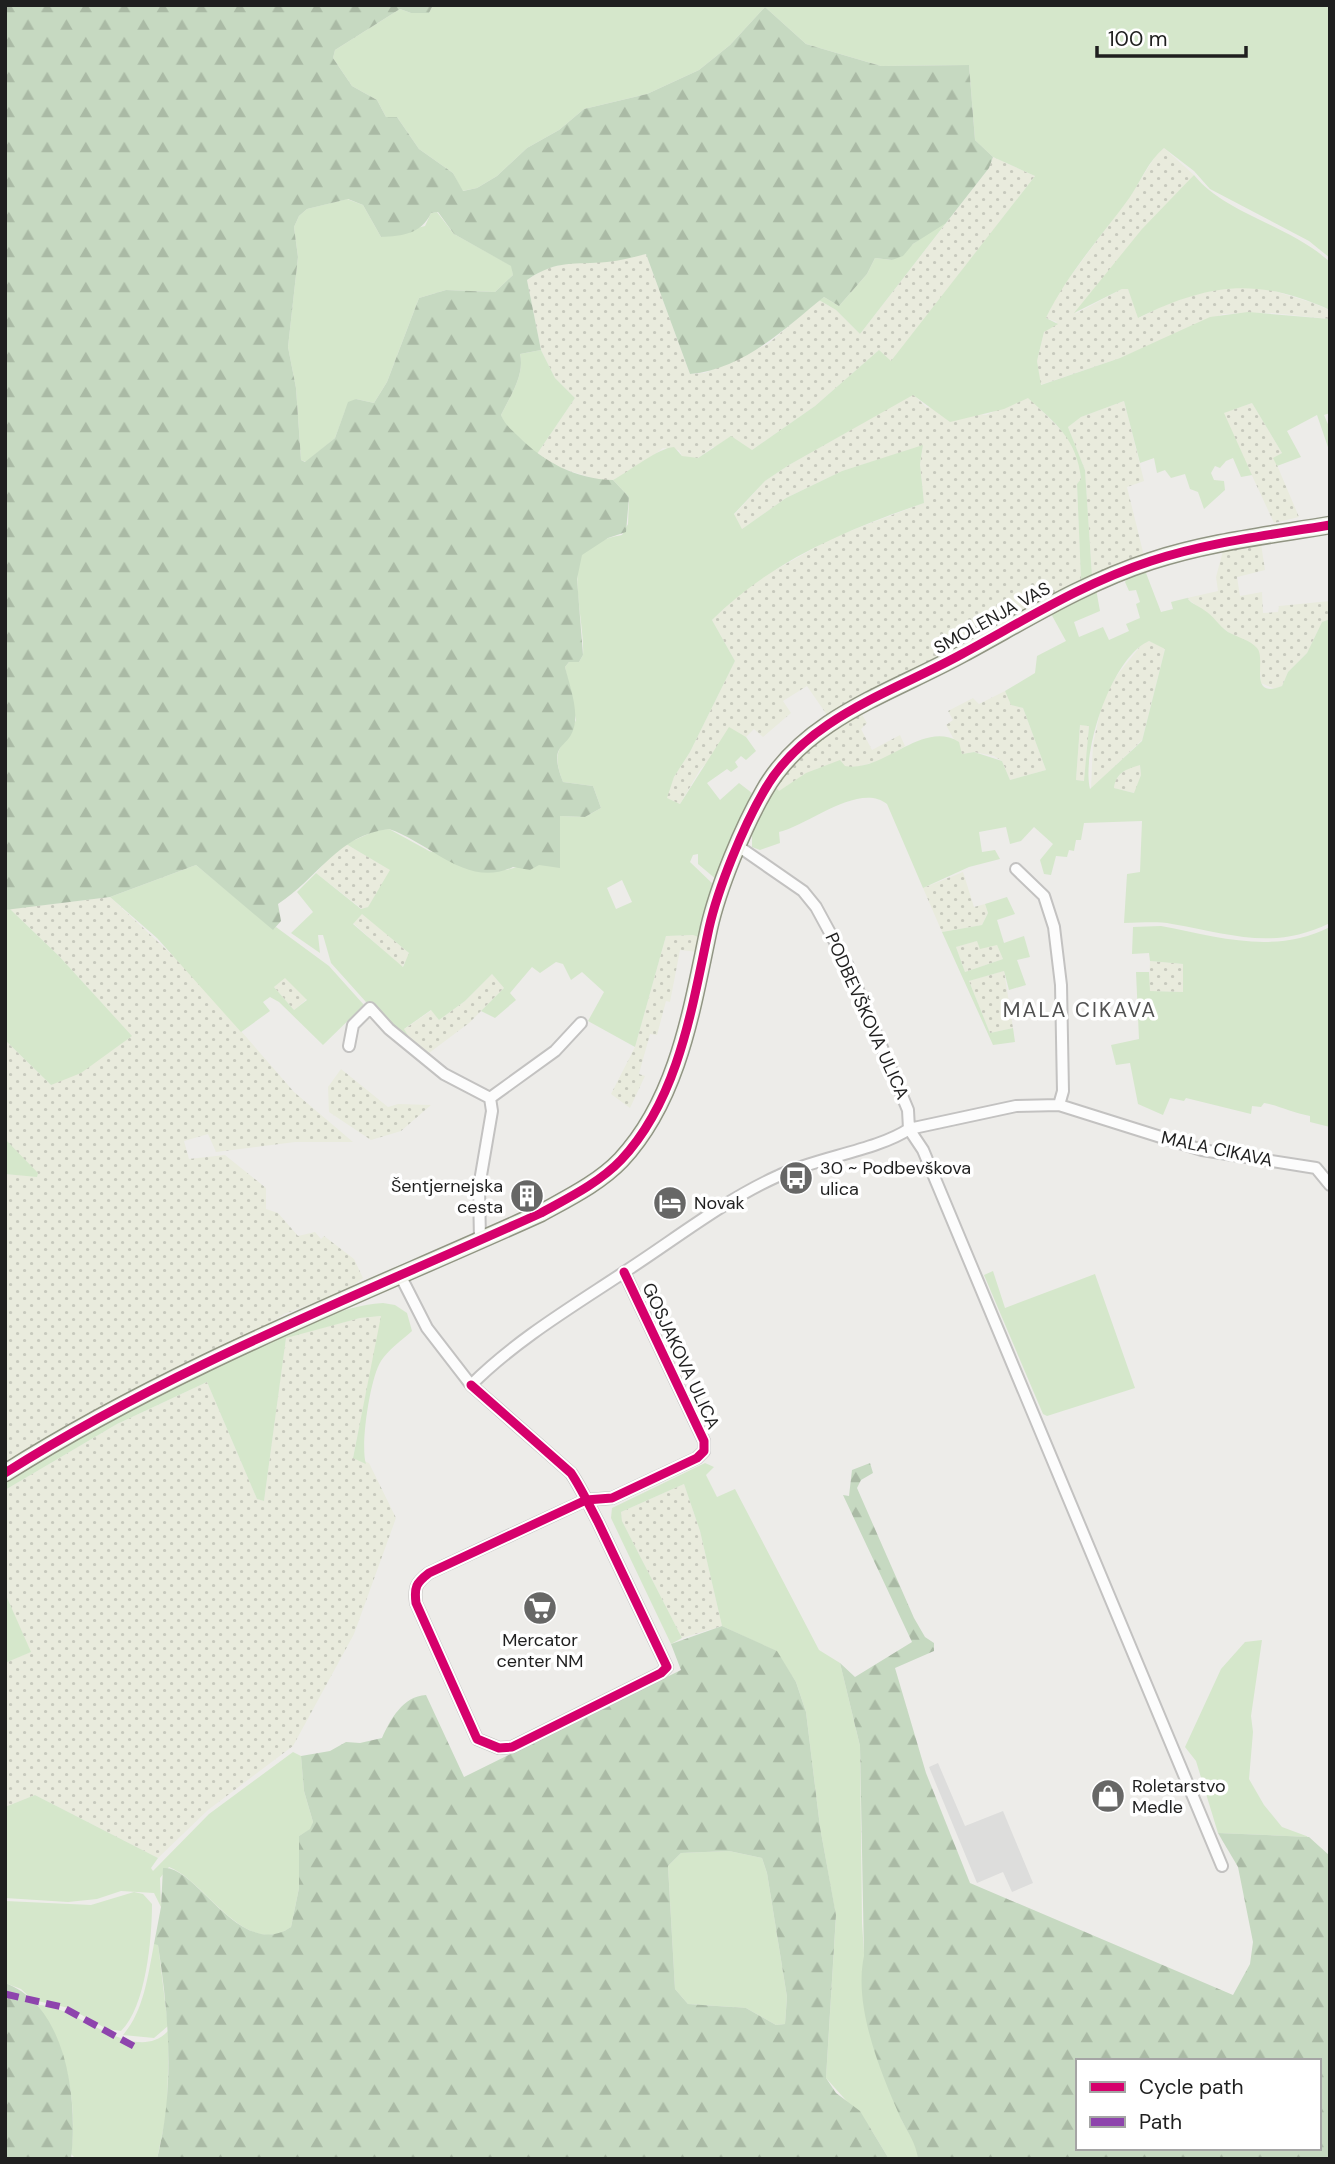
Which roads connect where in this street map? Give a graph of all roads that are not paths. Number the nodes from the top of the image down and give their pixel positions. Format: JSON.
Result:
{"nodes":[{"id":1,"x":1330,"y":525,"type":"edge"},
{"id":2,"x":738,"y":846,"type":"junction"},
{"id":3,"x":1016,"y":869,"type":"dead end"},
{"id":4,"x":581,"y":1023,"type":"dead end"},
{"id":5,"x":349,"y":1046,"type":"dead end"},
{"id":6,"x":490,"y":1098,"type":"junction"},
{"id":7,"x":1059,"y":1105,"type":"junction"},
{"id":8,"x":908,"y":1129,"type":"junction"},
{"id":9,"x":1330,"y":1185,"type":"edge"},
{"id":10,"x":480,"y":1241,"type":"junction"},
{"id":11,"x":624,"y":1272,"type":"junction"},
{"id":12,"x":400,"y":1275,"type":"junction"},
{"id":13,"x":471,"y":1385,"type":"junction"},
{"id":14,"x":5,"y":1473,"type":"edge"},
{"id":15,"x":586,"y":1500,"type":"junction"},
{"id":16,"x":1222,"y":1866,"type":"dead end"}],
"edges":[{"from":1,"to":2,"type":"main road","name":"SMOLENJA VAS"},
{"from":2,"to":8,"type":"street","name":"PODBEVŠKOVA ULICA"},
{"from":2,"to":10,"type":"main road"},
{"from":3,"to":7,"type":"street"},
{"from":4,"to":6,"type":"street"},
{"from":5,"to":6,"type":"street"},
{"from":6,"to":10,"type":"street"},
{"from":7,"to":8,"type":"street","name":"MALA CIKAVA"},
{"from":7,"to":9,"type":"street","name":"MALA CIKAVA"},
{"from":8,"to":11,"type":"street"},
{"from":8,"to":16,"type":"street"},
{"from":10,"to":12,"type":"main road"},
{"from":11,"to":13,"type":"street"},
{"from":11,"to":15,"type":"street","name":"GOSJAKOVA ULICA"},
{"from":12,"to":13,"type":"street"},
{"from":12,"to":14,"type":"main road"},
{"from":13,"to":15,"type":"street"},
{"from":15,"to":15,"type":"street"}]}
